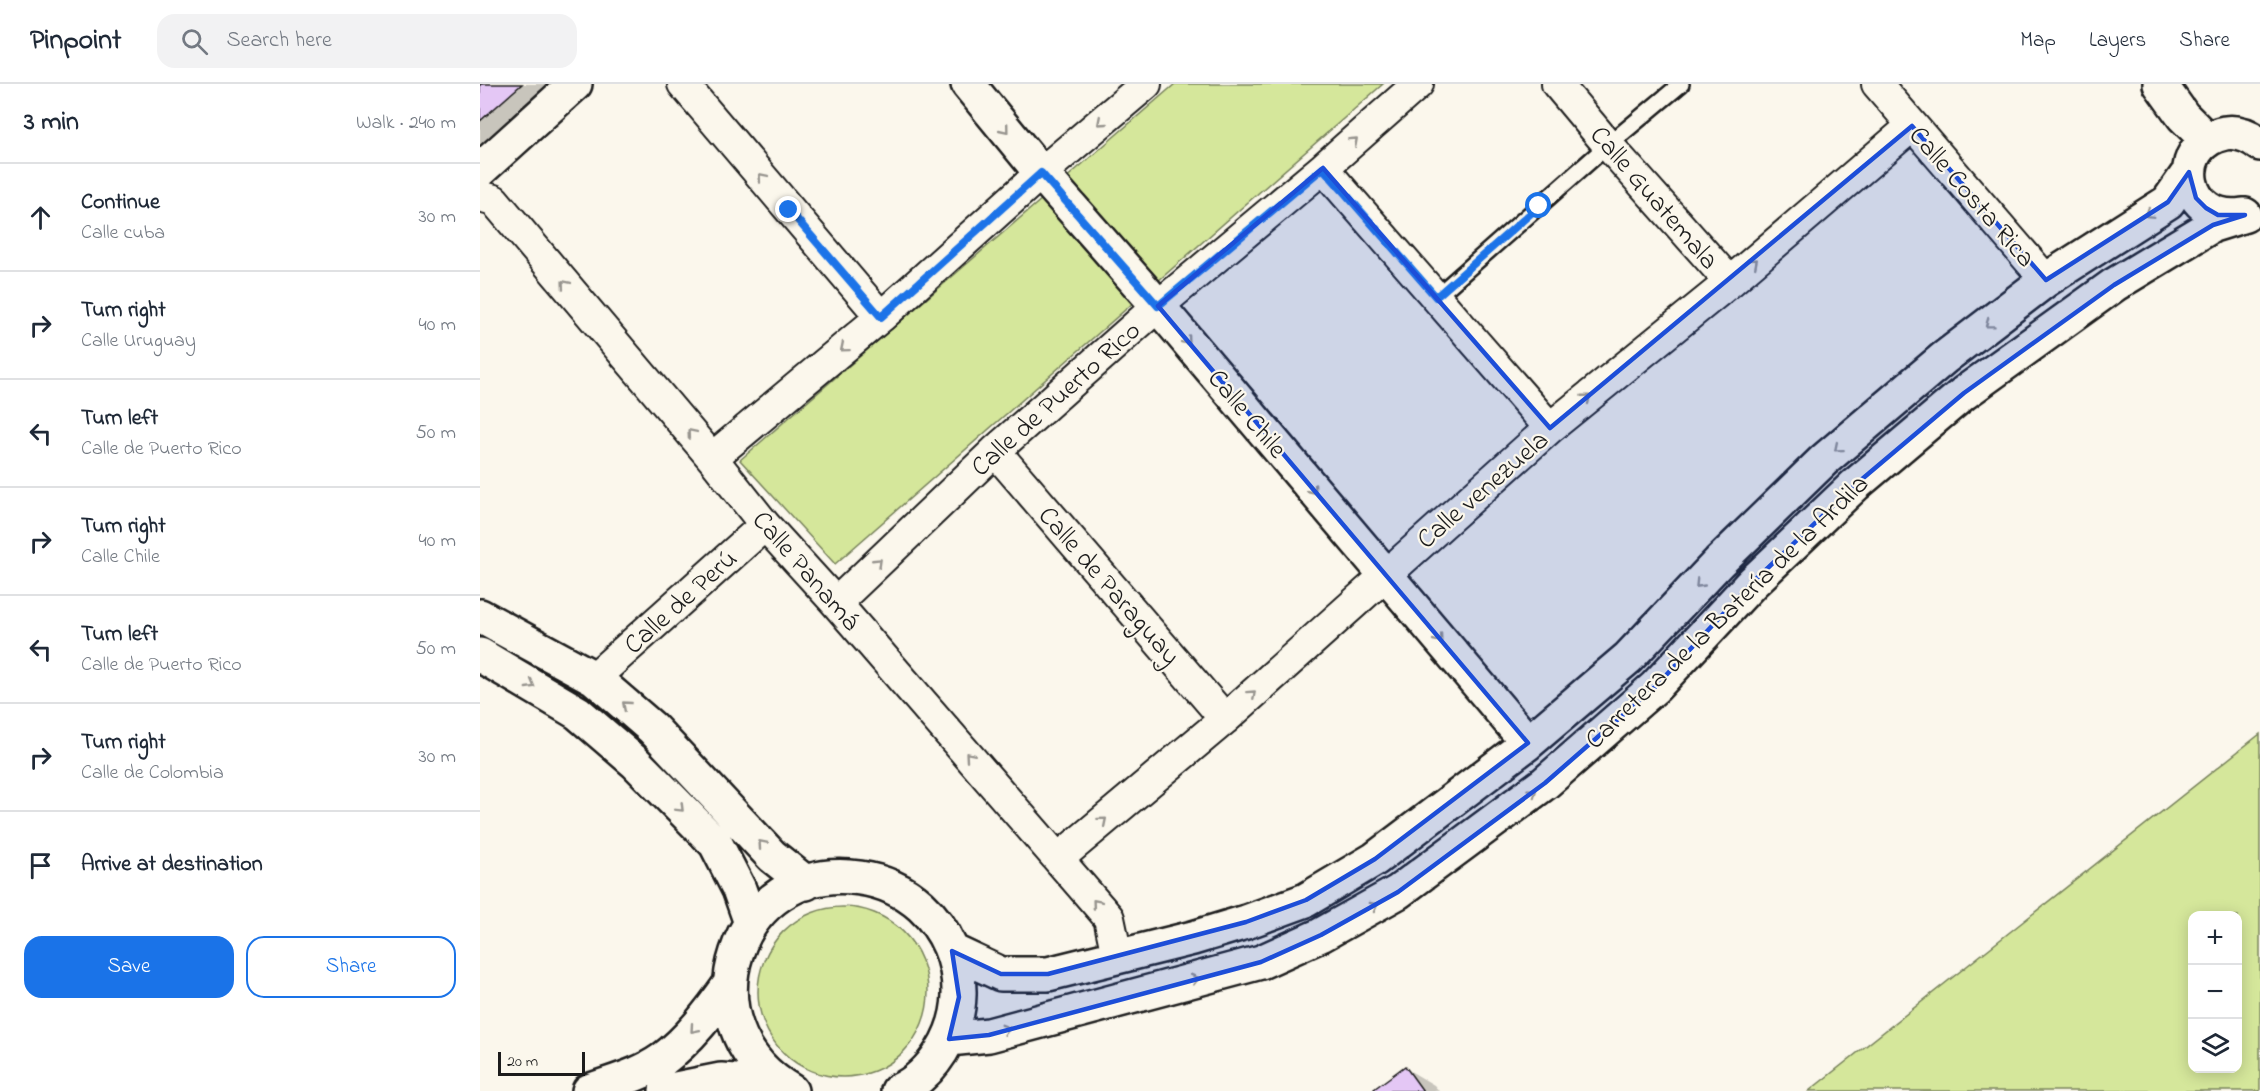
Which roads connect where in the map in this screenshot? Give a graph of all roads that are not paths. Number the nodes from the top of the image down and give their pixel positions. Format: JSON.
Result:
{"nodes":[{"id":1,"x":575,"y":84,"type":"edge"},
{"id":2,"x":683,"y":84,"type":"edge"},
{"id":3,"x":968,"y":84,"type":"edge"},
{"id":4,"x":1146,"y":84,"type":"edge"},
{"id":5,"x":1418,"y":84,"type":"edge"},
{"id":6,"x":1557,"y":84,"type":"edge"},
{"id":7,"x":1681,"y":84,"type":"edge"},
{"id":8,"x":1877,"y":84,"type":"edge"},
{"id":9,"x":2160,"y":84,"type":"edge"},
{"id":10,"x":1912,"y":126,"type":"junction"},
{"id":11,"x":2207,"y":140,"type":"junction"},
{"id":12,"x":2260,"y":144,"type":"edge"},
{"id":13,"x":1608,"y":145,"type":"junction"},
{"id":14,"x":1323,"y":168,"type":"junction"},
{"id":15,"x":480,"y":170,"type":"edge"},
{"id":16,"x":2189,"y":172,"type":"junction"},
{"id":17,"x":1041,"y":173,"type":"junction"},
{"id":18,"x":480,"y":196,"type":"edge"},
{"id":19,"x":2256,"y":209,"type":"edge"},
{"id":20,"x":2046,"y":280,"type":"junction"},
{"id":21,"x":1730,"y":282,"type":"junction"},
{"id":22,"x":1436,"y":297,"type":"junction"},
{"id":23,"x":1158,"y":306,"type":"junction"},
{"id":24,"x":881,"y":317,"type":"junction"},
{"id":25,"x":1550,"y":428,"type":"junction"},
{"id":26,"x":995,"y":451,"type":"junction"},
{"id":27,"x":712,"y":458,"type":"junction"},
{"id":28,"x":765,"y":525,"type":"junction"},
{"id":29,"x":1385,"y":574,"type":"junction"},
{"id":30,"x":836,"y":603,"type":"junction"},
{"id":31,"x":480,"y":616,"type":"edge"},
{"id":32,"x":480,"y":655,"type":"edge"},
{"id":33,"x":594,"y":678,"type":"junction"},
{"id":34,"x":1225,"y":719,"type":"junction"},
{"id":35,"x":1528,"y":743,"type":"junction"},
{"id":36,"x":1059,"y":858,"type":"junction"},
{"id":37,"x":806,"y":883,"type":"junction"},
{"id":38,"x":751,"y":923,"type":"junction"},
{"id":39,"x":952,"y":951,"type":"junction"},
{"id":40,"x":1117,"y":956,"type":"junction"},
{"id":41,"x":730,"y":984,"type":"junction"},
{"id":42,"x":949,"y":1039,"type":"junction"},
{"id":43,"x":784,"y":1087,"type":"edge"},
{"id":44,"x":589,"y":1091,"type":"edge"},
{"id":45,"x":666,"y":1091,"type":"edge"},
{"id":46,"x":898,"y":1091,"type":"edge"}],
"edges":[{"from":1,"to":15,"type":"street"},
{"from":24,"to":2,"type":"street","one_way":true},
{"from":3,"to":17,"type":"street","name":"Calle Chile","one_way":true},
{"from":4,"to":17,"type":"street","one_way":true},
{"from":14,"to":5,"type":"street","name":"Calle de Puerto Rico","one_way":true},
{"from":6,"to":13,"type":"street","name":"Calle Guatemala"},
{"from":7,"to":13,"type":"lane"},
{"from":8,"to":10,"type":"street","name":"Calle Costa Rica"},
{"from":9,"to":11,"type":"street"},
{"from":10,"to":20,"type":"street","name":"Calle Costa Rica"},
{"from":21,"to":10,"type":"street","name":"Calle venezuela","one_way":true},
{"from":11,"to":12,"type":"street"},
{"from":11,"to":16,"type":"street","name":"Carretera de la Batería de la Ardila"},
{"from":13,"to":21,"type":"street","name":"Calle Guatemala"},
{"from":13,"to":22,"type":"lane"},
{"from":14,"to":22,"type":"street"},
{"from":14,"to":23,"type":"street","name":"Calle de Puerto Rico"},
{"from":16,"to":19,"type":"street"},
{"from":16,"to":20,"type":"street","name":"Carretera de la Batería de la Ardila","one_way":true},
{"from":17,"to":23,"type":"street","name":"Calle Chile"},
{"from":17,"to":24,"type":"street"},
{"from":27,"to":18,"type":"street","name":"Calle Panamá","one_way":true},
{"from":42,"to":19,"type":"street","name":"Carretera de la Batería de la Ardila","one_way":true},
{"from":20,"to":35,"type":"street","name":"Carretera de la Batería de la Ardila","one_way":true},
{"from":25,"to":21,"type":"street","name":"Calle venezuela","one_way":true},
{"from":22,"to":25,"type":"street"},
{"from":23,"to":26,"type":"street","name":"Calle de Puerto Rico"},
{"from":23,"to":29,"type":"street","name":"Calle Chile","one_way":true},
{"from":24,"to":27,"type":"street","one_way":true},
{"from":25,"to":29,"type":"street","name":"Calle venezuela"},
{"from":30,"to":26,"type":"street","name":"Calle de Puerto Rico","one_way":true},
{"from":26,"to":34,"type":"street","name":"Calle de Paraguay"},
{"from":27,"to":28,"type":"street","name":"Calle Panamá"},
{"from":28,"to":30,"type":"street","name":"Calle Panamá"},
{"from":28,"to":33,"type":"street","name":"Calle de Perú"},
{"from":34,"to":29,"type":"street","name":"Calle venezuela","one_way":true},
{"from":29,"to":35,"type":"street","name":"Calle Chile","one_way":true},
{"from":36,"to":30,"type":"street","name":"Calle Panamá","one_way":true},
{"from":31,"to":33,"type":"street"},
{"from":32,"to":38,"type":"street","one_way":true},
{"from":37,"to":33,"type":"street","one_way":true},
{"from":36,"to":34,"type":"street","name":"Calle venezuela","one_way":true},
{"from":35,"to":40,"type":"street","name":"Carretera de la Batería de la Ardila"},
{"from":40,"to":36,"type":"street","name":"Calle Panamá","one_way":true},
{"from":37,"to":38,"type":"street"},
{"from":37,"to":39,"type":"street"},
{"from":38,"to":41,"type":"street"},
{"from":39,"to":40,"type":"street","name":"Carretera de la Batería de la Ardila"},
{"from":39,"to":42,"type":"street"},
{"from":41,"to":43,"type":"street"},
{"from":41,"to":44,"type":"street","one_way":true},
{"from":42,"to":46,"type":"street"},
{"from":43,"to":45,"type":"street"}]}
